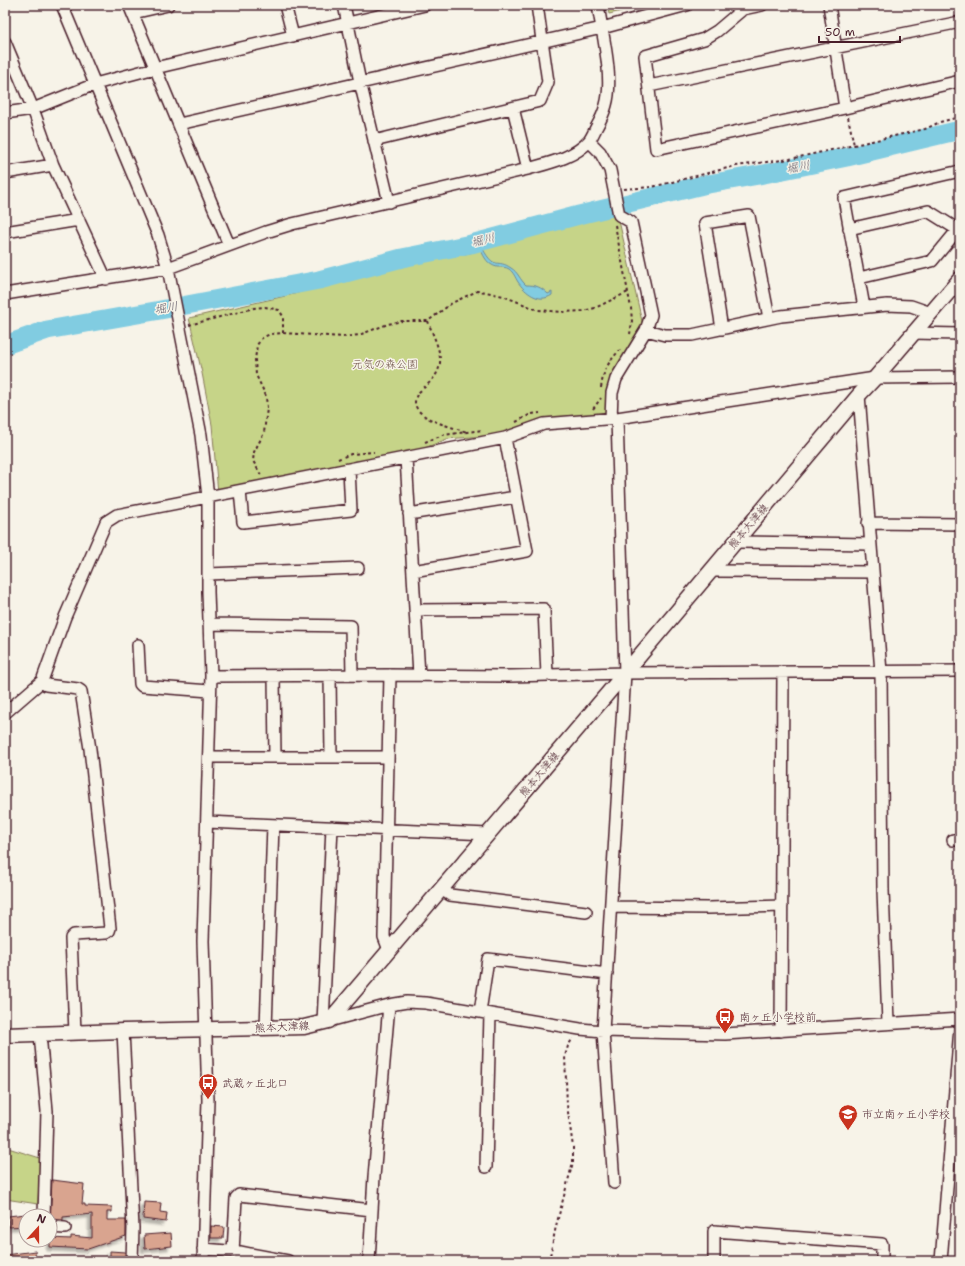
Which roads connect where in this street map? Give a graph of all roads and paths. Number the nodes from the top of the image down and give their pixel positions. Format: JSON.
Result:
{"nodes":[{"id":1,"x":62,"y":5,"type":"edge"},
{"id":2,"x":168,"y":5,"type":"edge"},
{"id":3,"x":285,"y":5,"type":"edge"},
{"id":4,"x":344,"y":5,"type":"edge"},
{"id":5,"x":425,"y":5,"type":"edge"},
{"id":6,"x":537,"y":5,"type":"edge"},
{"id":7,"x":598,"y":5,"type":"edge"},
{"id":8,"x":687,"y":5,"type":"edge"},
{"id":9,"x":762,"y":5,"type":"edge"},
{"id":10,"x":829,"y":5,"type":"edge"},
{"id":11,"x":402,"y":7,"type":"edge"},
{"id":12,"x":131,"y":9,"type":"edge"},
{"id":13,"x":960,"y":22,"type":"edge"},
{"id":14,"x":348,"y":23,"type":"junction"},
{"id":15,"x":602,"y":28,"type":"junction"},
{"id":16,"x":293,"y":36,"type":"junction"},
{"id":17,"x":543,"y":40,"type":"junction"},
{"id":18,"x":5,"y":42,"type":"edge"},
{"id":19,"x":836,"y":47,"type":"junction"},
{"id":20,"x":7,"y":53,"type":"edge"},
{"id":21,"x":155,"y":68,"type":"junction"},
{"id":22,"x":960,"y":81,"type":"edge"},
{"id":23,"x":360,"y":82,"type":"junction"},
{"id":24,"x":95,"y":84,"type":"junction"},
{"id":25,"x":649,"y":86,"type":"junction"},
{"id":26,"x":513,"y":108,"type":"junction"},
{"id":27,"x":845,"y":108,"type":"junction"},
{"id":28,"x":33,"y":110,"type":"junction"},
{"id":29,"x":5,"y":114,"type":"edge"},
{"id":30,"x":960,"y":117,"type":"edge"},
{"id":31,"x":179,"y":124,"type":"junction"},
{"id":32,"x":374,"y":140,"type":"junction"},
{"id":33,"x":589,"y":141,"type":"junction"},
{"id":34,"x":854,"y":145,"type":"junction"},
{"id":35,"x":53,"y":165,"type":"junction"},
{"id":36,"x":528,"y":169,"type":"junction"},
{"id":37,"x":960,"y":171,"type":"edge"},
{"id":38,"x":5,"y":173,"type":"edge"},
{"id":39,"x":624,"y":189,"type":"dead end"},
{"id":40,"x":389,"y":202,"type":"junction"},
{"id":41,"x":619,"y":215,"type":"junction"},
{"id":42,"x":79,"y":220,"type":"junction"},
{"id":43,"x":849,"y":229,"type":"junction"},
{"id":44,"x":959,"y":230,"type":"edge"},
{"id":45,"x":5,"y":232,"type":"edge"},
{"id":46,"x":229,"y":246,"type":"junction"},
{"id":47,"x":168,"y":268,"type":"junction"},
{"id":48,"x":859,"y":278,"type":"junction"},
{"id":49,"x":106,"y":279,"type":"junction"},
{"id":50,"x":960,"y":279,"type":"edge"},
{"id":51,"x":628,"y":292,"type":"junction"},
{"id":52,"x":5,"y":294,"type":"edge"},
{"id":53,"x":864,"y":307,"type":"junction"},
{"id":54,"x":931,"y":313,"type":"junction"},
{"id":55,"x":769,"y":318,"type":"junction"},
{"id":56,"x":428,"y":321,"type":"junction"},
{"id":57,"x":180,"y":325,"type":"junction"},
{"id":58,"x":722,"y":329,"type":"junction"},
{"id":59,"x":646,"y":330,"type":"junction"},
{"id":60,"x":283,"y":333,"type":"junction"},
{"id":61,"x":912,"y":333,"type":"junction"},
{"id":62,"x":960,"y":334,"type":"edge"},
{"id":63,"x":630,"y":335,"type":"dead end"},
{"id":64,"x":622,"y":347,"type":"dead end"},
{"id":65,"x":960,"y":377,"type":"edge"},
{"id":66,"x":875,"y":378,"type":"junction"},
{"id":67,"x":859,"y":395,"type":"junction"},
{"id":68,"x":547,"y":412,"type":"dead end"},
{"id":69,"x":590,"y":412,"type":"dead end"},
{"id":70,"x":614,"y":418,"type":"junction"},
{"id":71,"x":511,"y":424,"type":"dead end"},
{"id":72,"x":486,"y":430,"type":"dead end"},
{"id":73,"x":467,"y":432,"type":"junction"},
{"id":74,"x":505,"y":438,"type":"junction"},
{"id":75,"x":423,"y":443,"type":"dead end"},
{"id":76,"x":380,"y":452,"type":"dead end"},
{"id":77,"x":406,"y":458,"type":"junction"},
{"id":78,"x":334,"y":460,"type":"dead end"},
{"id":79,"x":349,"y":469,"type":"junction"},
{"id":80,"x":263,"y":478,"type":"dead end"},
{"id":81,"x":240,"y":491,"type":"junction"},
{"id":82,"x":208,"y":497,"type":"junction"},
{"id":83,"x":516,"y":498,"type":"junction"},
{"id":84,"x":409,"y":514,"type":"junction"},
{"id":85,"x":868,"y":523,"type":"junction"},
{"id":86,"x":960,"y":524,"type":"edge"},
{"id":87,"x":735,"y":542,"type":"junction"},
{"id":88,"x":870,"y":544,"type":"junction"},
{"id":89,"x":358,"y":568,"type":"dead end"},
{"id":90,"x":413,"y":571,"type":"junction"},
{"id":91,"x":711,"y":571,"type":"junction"},
{"id":92,"x":873,"y":572,"type":"junction"},
{"id":93,"x":208,"y":574,"type":"junction"},
{"id":94,"x":415,"y":610,"type":"junction"},
{"id":95,"x":209,"y":624,"type":"junction"},
{"id":96,"x":138,"y":645,"type":"dead end"},
{"id":97,"x":960,"y":671,"type":"edge"},
{"id":98,"x":783,"y":672,"type":"junction"},
{"id":99,"x":881,"y":672,"type":"junction"},
{"id":100,"x":625,"y":673,"type":"junction"},
{"id":101,"x":330,"y":675,"type":"junction"},
{"id":102,"x":352,"y":675,"type":"junction"},
{"id":103,"x":390,"y":675,"type":"junction"},
{"id":104,"x":420,"y":675,"type":"junction"},
{"id":105,"x":547,"y":675,"type":"junction"},
{"id":106,"x":211,"y":676,"type":"junction"},
{"id":107,"x":274,"y":676,"type":"junction"},
{"id":108,"x":42,"y":681,"type":"junction"},
{"id":109,"x":210,"y":691,"type":"junction"},
{"id":110,"x":5,"y":714,"type":"edge"},
{"id":111,"x":209,"y":757,"type":"junction"},
{"id":112,"x":275,"y":757,"type":"junction"},
{"id":113,"x":330,"y":757,"type":"junction"},
{"id":114,"x":388,"y":757,"type":"junction"},
{"id":115,"x":207,"y":822,"type":"junction"},
{"id":116,"x":273,"y":825,"type":"junction"},
{"id":117,"x":332,"y":827,"type":"junction"},
{"id":118,"x":387,"y":829,"type":"junction"},
{"id":119,"x":488,"y":834,"type":"junction"},
{"id":120,"x":441,"y":889,"type":"junction"},
{"id":121,"x":782,"y":906,"type":"junction"},
{"id":122,"x":611,"y":907,"type":"junction"},
{"id":123,"x":586,"y":912,"type":"dead end"},
{"id":124,"x":389,"y":950,"type":"junction"},
{"id":125,"x":607,"y":974,"type":"junction"},
{"id":126,"x":389,"y":1005,"type":"junction"},
{"id":127,"x":485,"y":1013,"type":"junction"},
{"id":128,"x":960,"y":1019,"type":"edge"},
{"id":129,"x":326,"y":1022,"type":"junction"},
{"id":130,"x":888,"y":1023,"type":"junction"},
{"id":131,"x":266,"y":1028,"type":"junction"},
{"id":132,"x":960,"y":1028,"type":"edge"},
{"id":133,"x":206,"y":1029,"type":"junction"},
{"id":134,"x":580,"y":1029,"type":"junction"},
{"id":135,"x":123,"y":1031,"type":"junction"},
{"id":136,"x":603,"y":1031,"type":"junction"},
{"id":137,"x":781,"y":1031,"type":"junction"},
{"id":138,"x":75,"y":1032,"type":"junction"},
{"id":139,"x":40,"y":1034,"type":"junction"},
{"id":140,"x":5,"y":1035,"type":"edge"},
{"id":141,"x":486,"y":1167,"type":"dead end"},
{"id":142,"x":614,"y":1183,"type":"dead end"},
{"id":143,"x":44,"y":1208,"type":"edge"},
{"id":144,"x":372,"y":1210,"type":"junction"},
{"id":145,"x":58,"y":1228,"type":"edge"},
{"id":146,"x":65,"y":1228,"type":"dead end"},
{"id":147,"x":203,"y":1249,"type":"junction"},
{"id":148,"x":238,"y":1255,"type":"edge"},
{"id":149,"x":132,"y":1261,"type":"edge"},
{"id":150,"x":203,"y":1261,"type":"edge"},
{"id":151,"x":288,"y":1261,"type":"edge"},
{"id":152,"x":369,"y":1261,"type":"edge"},
{"id":153,"x":549,"y":1261,"type":"edge"},
{"id":154,"x":714,"y":1261,"type":"edge"},
{"id":155,"x":882,"y":1261,"type":"edge"},
{"id":156,"x":941,"y":1261,"type":"edge"}],
"edges":[{"from":1,"to":24,"type":"street"},
{"from":2,"to":12,"type":"street"},
{"from":3,"to":16,"type":"street"},
{"from":4,"to":14,"type":"street"},
{"from":5,"to":11,"type":"street"},
{"from":6,"to":17,"type":"street"},
{"from":7,"to":15,"type":"street"},
{"from":8,"to":15,"type":"street"},
{"from":9,"to":25,"type":"street"},
{"from":10,"to":19,"type":"street"},
{"from":11,"to":14,"type":"street"},
{"from":12,"to":21,"type":"street"},
{"from":13,"to":19,"type":"street"},
{"from":14,"to":16,"type":"street"},
{"from":14,"to":23,"type":"street"},
{"from":15,"to":17,"type":"street"},
{"from":15,"to":33,"type":"street"},
{"from":16,"to":21,"type":"street"},
{"from":17,"to":23,"type":"street"},
{"from":17,"to":26,"type":"street"},
{"from":18,"to":20,"type":"street"},
{"from":19,"to":25,"type":"street"},
{"from":19,"to":27,"type":"street"},
{"from":20,"to":28,"type":"street"},
{"from":21,"to":24,"type":"street"},
{"from":21,"to":31,"type":"street"},
{"from":22,"to":27,"type":"street"},
{"from":23,"to":31,"type":"street"},
{"from":23,"to":32,"type":"street"},
{"from":24,"to":28,"type":"street"},
{"from":24,"to":47,"type":"street"},
{"from":25,"to":27,"type":"street"},
{"from":26,"to":32,"type":"street"},
{"from":26,"to":36,"type":"street"},
{"from":27,"to":34,"type":"path"},
{"from":28,"to":29,"type":"street"},
{"from":28,"to":35,"type":"street"},
{"from":30,"to":34,"type":"path"},
{"from":31,"to":46,"type":"street"},
{"from":32,"to":40,"type":"street"},
{"from":33,"to":36,"type":"street"},
{"from":33,"to":41,"type":"street"},
{"from":34,"to":39,"type":"path"},
{"from":35,"to":38,"type":"street"},
{"from":35,"to":42,"type":"street"},
{"from":36,"to":40,"type":"street"},
{"from":37,"to":43,"type":"street"},
{"from":40,"to":46,"type":"street"},
{"from":41,"to":51,"type":"path"},
{"from":41,"to":59,"type":"street"},
{"from":42,"to":45,"type":"street"},
{"from":42,"to":49,"type":"street"},
{"from":43,"to":44,"type":"street"},
{"from":43,"to":48,"type":"street"},
{"from":44,"to":48,"type":"street"},
{"from":46,"to":47,"type":"street"},
{"from":47,"to":49,"type":"street"},
{"from":47,"to":57,"type":"street"},
{"from":48,"to":53,"type":"street"},
{"from":49,"to":52,"type":"street"},
{"from":50,"to":54,"type":"main road","name":"熊本大津線"},
{"from":51,"to":56,"type":"path"},
{"from":51,"to":63,"type":"path"},
{"from":53,"to":54,"type":"street"},
{"from":53,"to":55,"type":"street"},
{"from":54,"to":61,"type":"main road","name":"熊本大津線"},
{"from":55,"to":58,"type":"street"},
{"from":55,"to":58,"type":"street"},
{"from":56,"to":60,"type":"path"},
{"from":56,"to":73,"type":"path"},
{"from":57,"to":60,"type":"path"},
{"from":57,"to":82,"type":"street"},
{"from":58,"to":59,"type":"street"},
{"from":59,"to":70,"type":"street"},
{"from":60,"to":80,"type":"path"},
{"from":61,"to":62,"type":"street"},
{"from":61,"to":66,"type":"main road","name":"熊本大津線"},
{"from":64,"to":69,"type":"path"},
{"from":65,"to":66,"type":"street"},
{"from":66,"to":67,"type":"main road","name":"熊本大津線"},
{"from":66,"to":70,"type":"street"},
{"from":67,"to":85,"type":"street"},
{"from":67,"to":87,"type":"main road","name":"熊本大津線"},
{"from":68,"to":71,"type":"path"},
{"from":70,"to":74,"type":"street"},
{"from":70,"to":100,"type":"street"},
{"from":72,"to":73,"type":"path"},
{"from":73,"to":75,"type":"path"},
{"from":74,"to":77,"type":"street"},
{"from":74,"to":83,"type":"street"},
{"from":76,"to":78,"type":"path"},
{"from":77,"to":79,"type":"street"},
{"from":77,"to":84,"type":"street"},
{"from":79,"to":81,"type":"street"},
{"from":79,"to":81,"type":"street"},
{"from":81,"to":82,"type":"street"},
{"from":82,"to":93,"type":"street"},
{"from":82,"to":108,"type":"street"},
{"from":83,"to":84,"type":"street"},
{"from":83,"to":90,"type":"street"},
{"from":84,"to":90,"type":"street"},
{"from":85,"to":86,"type":"street"},
{"from":85,"to":88,"type":"street"},
{"from":87,"to":88,"type":"street"},
{"from":87,"to":91,"type":"main road","name":"熊本大津線"},
{"from":88,"to":92,"type":"street"},
{"from":89,"to":93,"type":"street"},
{"from":90,"to":94,"type":"street"},
{"from":91,"to":92,"type":"street"},
{"from":91,"to":100,"type":"main road","name":"熊本大津線"},
{"from":92,"to":99,"type":"street"},
{"from":93,"to":95,"type":"street"},
{"from":94,"to":104,"type":"street"},
{"from":94,"to":105,"type":"street"},
{"from":95,"to":102,"type":"street"},
{"from":95,"to":106,"type":"street"},
{"from":96,"to":109,"type":"street"},
{"from":97,"to":99,"type":"street"},
{"from":98,"to":99,"type":"street"},
{"from":98,"to":100,"type":"street"},
{"from":98,"to":121,"type":"street"},
{"from":99,"to":130,"type":"street"},
{"from":100,"to":105,"type":"street"},
{"from":100,"to":119,"type":"main road","name":"熊本大津線"},
{"from":100,"to":122,"type":"street"},
{"from":101,"to":102,"type":"street"},
{"from":101,"to":107,"type":"street"},
{"from":101,"to":113,"type":"street"},
{"from":102,"to":103,"type":"street"},
{"from":103,"to":104,"type":"street"},
{"from":103,"to":114,"type":"street"},
{"from":104,"to":105,"type":"street"},
{"from":106,"to":107,"type":"street"},
{"from":106,"to":109,"type":"street"},
{"from":107,"to":112,"type":"street"},
{"from":108,"to":110,"type":"street"},
{"from":108,"to":138,"type":"street"},
{"from":109,"to":111,"type":"street"},
{"from":111,"to":112,"type":"street"},
{"from":111,"to":115,"type":"street"},
{"from":112,"to":113,"type":"street"},
{"from":113,"to":114,"type":"street"},
{"from":114,"to":118,"type":"street"},
{"from":115,"to":116,"type":"street"},
{"from":115,"to":133,"type":"street"},
{"from":116,"to":117,"type":"street"},
{"from":116,"to":131,"type":"street"},
{"from":117,"to":118,"type":"street"},
{"from":117,"to":129,"type":"street"},
{"from":118,"to":119,"type":"street"},
{"from":118,"to":124,"type":"street"},
{"from":119,"to":120,"type":"main road","name":"熊本大津線"},
{"from":120,"to":123,"type":"street"},
{"from":120,"to":124,"type":"main road","name":"熊本大津線"},
{"from":121,"to":122,"type":"street"},
{"from":121,"to":137,"type":"street"},
{"from":122,"to":125,"type":"street"},
{"from":124,"to":129,"type":"main road","name":"熊本大津線"},
{"from":125,"to":127,"type":"street"},
{"from":125,"to":136,"type":"street"},
{"from":126,"to":127,"type":"street"},
{"from":126,"to":129,"type":"street"},
{"from":126,"to":144,"type":"street"},
{"from":127,"to":134,"type":"street"},
{"from":127,"to":141,"type":"street"},
{"from":128,"to":130,"type":"street"},
{"from":129,"to":131,"type":"main road","name":"熊本大津線"},
{"from":130,"to":137,"type":"street"},
{"from":131,"to":133,"type":"main road","name":"熊本大津線"},
{"from":132,"to":156,"type":"street"},
{"from":133,"to":135,"type":"main road","name":"熊本大津線"},
{"from":133,"to":147,"type":"street"},
{"from":134,"to":136,"type":"street"},
{"from":134,"to":153,"type":"path"},
{"from":135,"to":138,"type":"main road","name":"熊本大津線"},
{"from":135,"to":149,"type":"street"},
{"from":136,"to":137,"type":"street"},
{"from":136,"to":142,"type":"street"},
{"from":138,"to":139,"type":"main road","name":"熊本大津線"},
{"from":139,"to":140,"type":"main road","name":"熊本大津線"},
{"from":139,"to":143,"type":"street"},
{"from":144,"to":148,"type":"street"},
{"from":144,"to":152,"type":"street"},
{"from":145,"to":146,"type":"street"},
{"from":147,"to":148,"type":"street"},
{"from":147,"to":150,"type":"street"},
{"from":148,"to":151,"type":"street"},
{"from":154,"to":155,"type":"street"}]}
